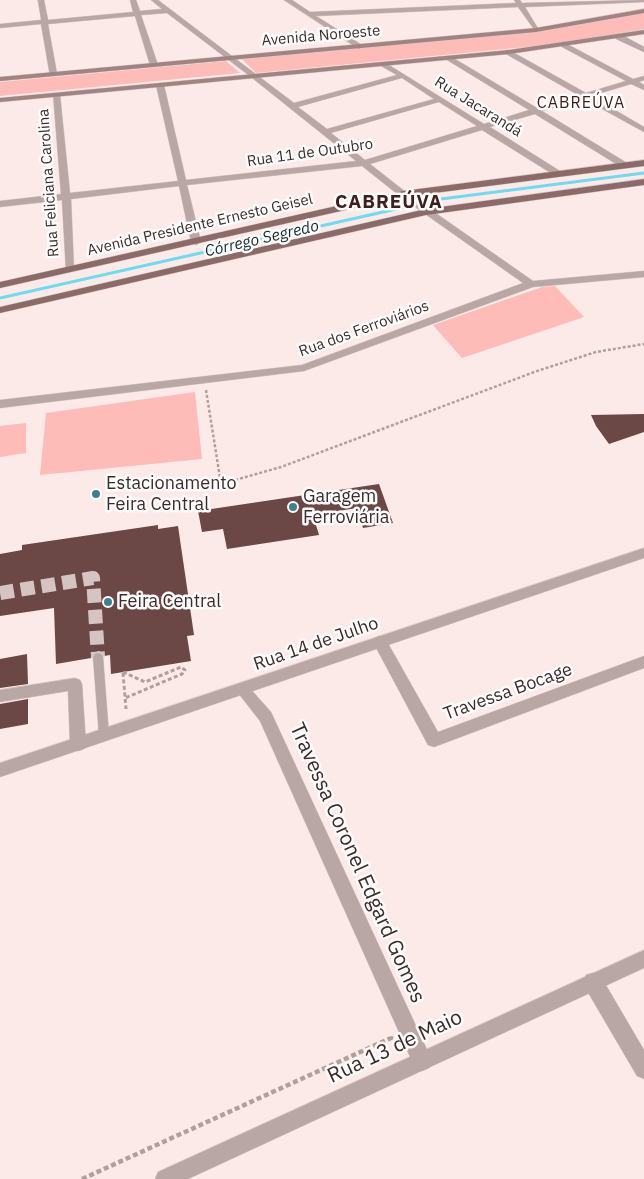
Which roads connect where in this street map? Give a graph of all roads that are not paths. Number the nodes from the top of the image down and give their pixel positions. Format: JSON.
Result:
{"nodes":[{"id":1,"x":41,"y":0,"type":"edge"},
{"id":2,"x":133,"y":0,"type":"edge"},
{"id":3,"x":154,"y":0,"type":"edge"},
{"id":4,"x":287,"y":0,"type":"edge"},
{"id":5,"x":644,"y":0,"type":"edge"},
{"id":6,"x":519,"y":2,"type":"edge"},
{"id":7,"x":167,"y":11,"type":"junction"},
{"id":8,"x":644,"y":12,"type":"edge"},
{"id":9,"x":138,"y":13,"type":"junction"},
{"id":10,"x":308,"y":14,"type":"junction"},
{"id":11,"x":45,"y":22,"type":"junction"},
{"id":12,"x":0,"y":26,"type":"edge"},
{"id":13,"x":536,"y":30,"type":"junction"},
{"id":14,"x":644,"y":32,"type":"edge"},
{"id":15,"x":619,"y":37,"type":"junction"},
{"id":16,"x":566,"y":45,"type":"junction"},
{"id":17,"x":359,"y":47,"type":"junction"},
{"id":18,"x":644,"y":50,"type":"edge"},
{"id":19,"x":509,"y":52,"type":"junction"},
{"id":20,"x":232,"y":58,"type":"junction"},
{"id":21,"x":450,"y":58,"type":"junction"},
{"id":22,"x":384,"y":64,"type":"junction"},
{"id":23,"x":154,"y":65,"type":"junction"},
{"id":24,"x":53,"y":74,"type":"junction"},
{"id":25,"x":254,"y":76,"type":"junction"},
{"id":26,"x":402,"y":76,"type":"junction"},
{"id":27,"x":644,"y":78,"type":"edge"},
{"id":28,"x":0,"y":79,"type":"edge"},
{"id":29,"x":632,"y":81,"type":"junction"},
{"id":30,"x":160,"y":85,"type":"junction"},
{"id":31,"x":644,"y":88,"type":"edge"},
{"id":32,"x":56,"y":95,"type":"junction"},
{"id":33,"x":584,"y":96,"type":"junction"},
{"id":34,"x":0,"y":100,"type":"edge"},
{"id":35,"x":440,"y":100,"type":"junction"},
{"id":36,"x":292,"y":106,"type":"junction"},
{"id":37,"x":535,"y":111,"type":"junction"},
{"id":38,"x":485,"y":126,"type":"junction"},
{"id":39,"x":644,"y":130,"type":"edge"},
{"id":40,"x":325,"y":132,"type":"junction"},
{"id":41,"x":363,"y":162,"type":"junction"},
{"id":42,"x":644,"y":163,"type":"edge"},
{"id":43,"x":624,"y":165,"type":"junction"},
{"id":44,"x":558,"y":173,"type":"junction"},
{"id":45,"x":184,"y":182,"type":"junction"},
{"id":46,"x":644,"y":182,"type":"edge"},
{"id":47,"x":403,"y":195,"type":"junction"},
{"id":48,"x":66,"y":197,"type":"junction"},
{"id":49,"x":0,"y":204,"type":"edge"},
{"id":50,"x":424,"y":211,"type":"junction"},
{"id":51,"x":196,"y":242,"type":"junction"},
{"id":52,"x":69,"y":270,"type":"junction"},
{"id":53,"x":644,"y":274,"type":"edge"},
{"id":54,"x":531,"y":284,"type":"junction"},
{"id":55,"x":0,"y":285,"type":"edge"},
{"id":56,"x":0,"y":310,"type":"edge"},
{"id":57,"x":0,"y":404,"type":"edge"},
{"id":58,"x":644,"y":553,"type":"edge"},
{"id":59,"x":380,"y":642,"type":"junction"},
{"id":60,"x":98,"y":657,"type":"tunnel mouth"},
{"id":61,"x":644,"y":662,"type":"edge"},
{"id":62,"x":242,"y":689,"type":"junction"},
{"id":63,"x":0,"y":696,"type":"edge"},
{"id":64,"x":104,"y":735,"type":"junction"},
{"id":65,"x":78,"y":744,"type":"junction"},
{"id":66,"x":0,"y":770,"type":"edge"},
{"id":67,"x":644,"y":959,"type":"edge"},
{"id":68,"x":593,"y":982,"type":"junction"},
{"id":69,"x":422,"y":1061,"type":"junction"},
{"id":70,"x":644,"y":1069,"type":"edge"},
{"id":71,"x":166,"y":1179,"type":"edge"}],
"edges":[{"from":1,"to":11,"type":"street"},
{"from":2,"to":9,"type":"street"},
{"from":3,"to":7,"type":"street"},
{"from":4,"to":10,"type":"street"},
{"from":5,"to":6,"type":"street"},
{"from":6,"to":10,"type":"street"},
{"from":6,"to":13,"type":"street"},
{"from":7,"to":9,"type":"street"},
{"from":7,"to":20,"type":"street"},
{"from":8,"to":13,"type":"main road","name":"Avenida Noroeste"},
{"from":9,"to":11,"type":"street"},
{"from":9,"to":23,"type":"street"},
{"from":10,"to":17,"type":"street"},
{"from":11,"to":12,"type":"street"},
{"from":11,"to":24,"type":"street"},
{"from":13,"to":17,"type":"main road","name":"Avenida Noroeste"},
{"from":14,"to":15,"type":"main road","name":"Avenida Noroeste"},
{"from":15,"to":16,"type":"main road","name":"Avenida Noroeste"},
{"from":15,"to":18,"type":"street"},
{"from":16,"to":19,"type":"main road","name":"Avenida Noroeste"},
{"from":16,"to":29,"type":"street"},
{"from":17,"to":20,"type":"main road","name":"Avenida Noroeste"},
{"from":19,"to":21,"type":"main road","name":"Avenida Noroeste"},
{"from":19,"to":33,"type":"street"},
{"from":20,"to":23,"type":"main road","name":"Avenida Noroeste"},
{"from":20,"to":25,"type":"street"},
{"from":21,"to":22,"type":"main road","name":"Avenida Noroeste"},
{"from":21,"to":37,"type":"street"},
{"from":22,"to":25,"type":"main road","name":"Avenida Noroeste"},
{"from":22,"to":26,"type":"street","name":"Rua Jacarandá"},
{"from":23,"to":24,"type":"main road","name":"Avenida Noroeste"},
{"from":24,"to":28,"type":"main road","name":"Avenida Noroeste"},
{"from":25,"to":30,"type":"main road","name":"Avenida Noroeste"},
{"from":25,"to":36,"type":"street"},
{"from":26,"to":35,"type":"street","name":"Rua Jacarandá"},
{"from":26,"to":36,"type":"street"},
{"from":27,"to":29,"type":"street","name":"Rua 11 de Outubro"},
{"from":29,"to":31,"type":"street"},
{"from":29,"to":33,"type":"street","name":"Rua 11 de Outubro"},
{"from":30,"to":32,"type":"main road","name":"Avenida Noroeste"},
{"from":30,"to":45,"type":"street"},
{"from":32,"to":34,"type":"main road","name":"Avenida Noroeste"},
{"from":32,"to":48,"type":"street","name":"Rua Feliciana Carolina"},
{"from":33,"to":37,"type":"street","name":"Rua 11 de Outubro"},
{"from":33,"to":39,"type":"street"},
{"from":35,"to":38,"type":"street","name":"Rua Jacarandá"},
{"from":35,"to":40,"type":"street"},
{"from":36,"to":40,"type":"street"},
{"from":37,"to":38,"type":"street","name":"Rua 11 de Outubro"},
{"from":37,"to":43,"type":"street"},
{"from":38,"to":41,"type":"street","name":"Rua 11 de Outubro"},
{"from":38,"to":44,"type":"street","name":"Rua Jacarandá"},
{"from":40,"to":41,"type":"street"},
{"from":41,"to":45,"type":"street","name":"Rua 11 de Outubro"},
{"from":41,"to":47,"type":"street"},
{"from":42,"to":43,"type":"main road","name":"Avenida Presidente Ernesto Geisel"},
{"from":43,"to":44,"type":"main road","name":"Avenida Presidente Ernesto Geisel"},
{"from":44,"to":47,"type":"main road","name":"Avenida Presidente Ernesto Geisel"},
{"from":45,"to":48,"type":"street","name":"Rua 11 de Outubro"},
{"from":45,"to":51,"type":"street"},
{"from":46,"to":50,"type":"main road"},
{"from":47,"to":50,"type":"street"},
{"from":47,"to":51,"type":"main road","name":"Avenida Presidente Ernesto Geisel"},
{"from":48,"to":49,"type":"street","name":"Rua 11 de Outubro"},
{"from":48,"to":52,"type":"street","name":"Rua Feliciana Carolina"},
{"from":50,"to":54,"type":"street"},
{"from":50,"to":56,"type":"main road"},
{"from":51,"to":52,"type":"main road","name":"Avenida Presidente Ernesto Geisel"},
{"from":52,"to":55,"type":"main road","name":"Avenida Presidente Ernesto Geisel"},
{"from":53,"to":54,"type":"street","name":"Rua dos Ferroviários"},
{"from":54,"to":57,"type":"street","name":"Rua dos Ferroviários"},
{"from":58,"to":59,"type":"street","name":"Rua 14 de Julho"},
{"from":59,"to":61,"type":"street","name":"Travessa Bocage"},
{"from":59,"to":62,"type":"street","name":"Rua 14 de Julho"},
{"from":60,"to":64,"type":"lane"},
{"from":62,"to":64,"type":"street","name":"Rua 14 de Julho"},
{"from":62,"to":69,"type":"street","name":"Travessa Coronel Edgard Gomes"},
{"from":63,"to":65,"type":"street"},
{"from":64,"to":65,"type":"street","name":"Rua 14 de Julho"},
{"from":65,"to":66,"type":"street","name":"Rua 14 de Julho"},
{"from":67,"to":68,"type":"street","name":"Rua 13 de Maio"},
{"from":68,"to":69,"type":"street","name":"Rua 13 de Maio"},
{"from":68,"to":70,"type":"street"},
{"from":69,"to":71,"type":"street","name":"Rua 13 de Maio"}]}
